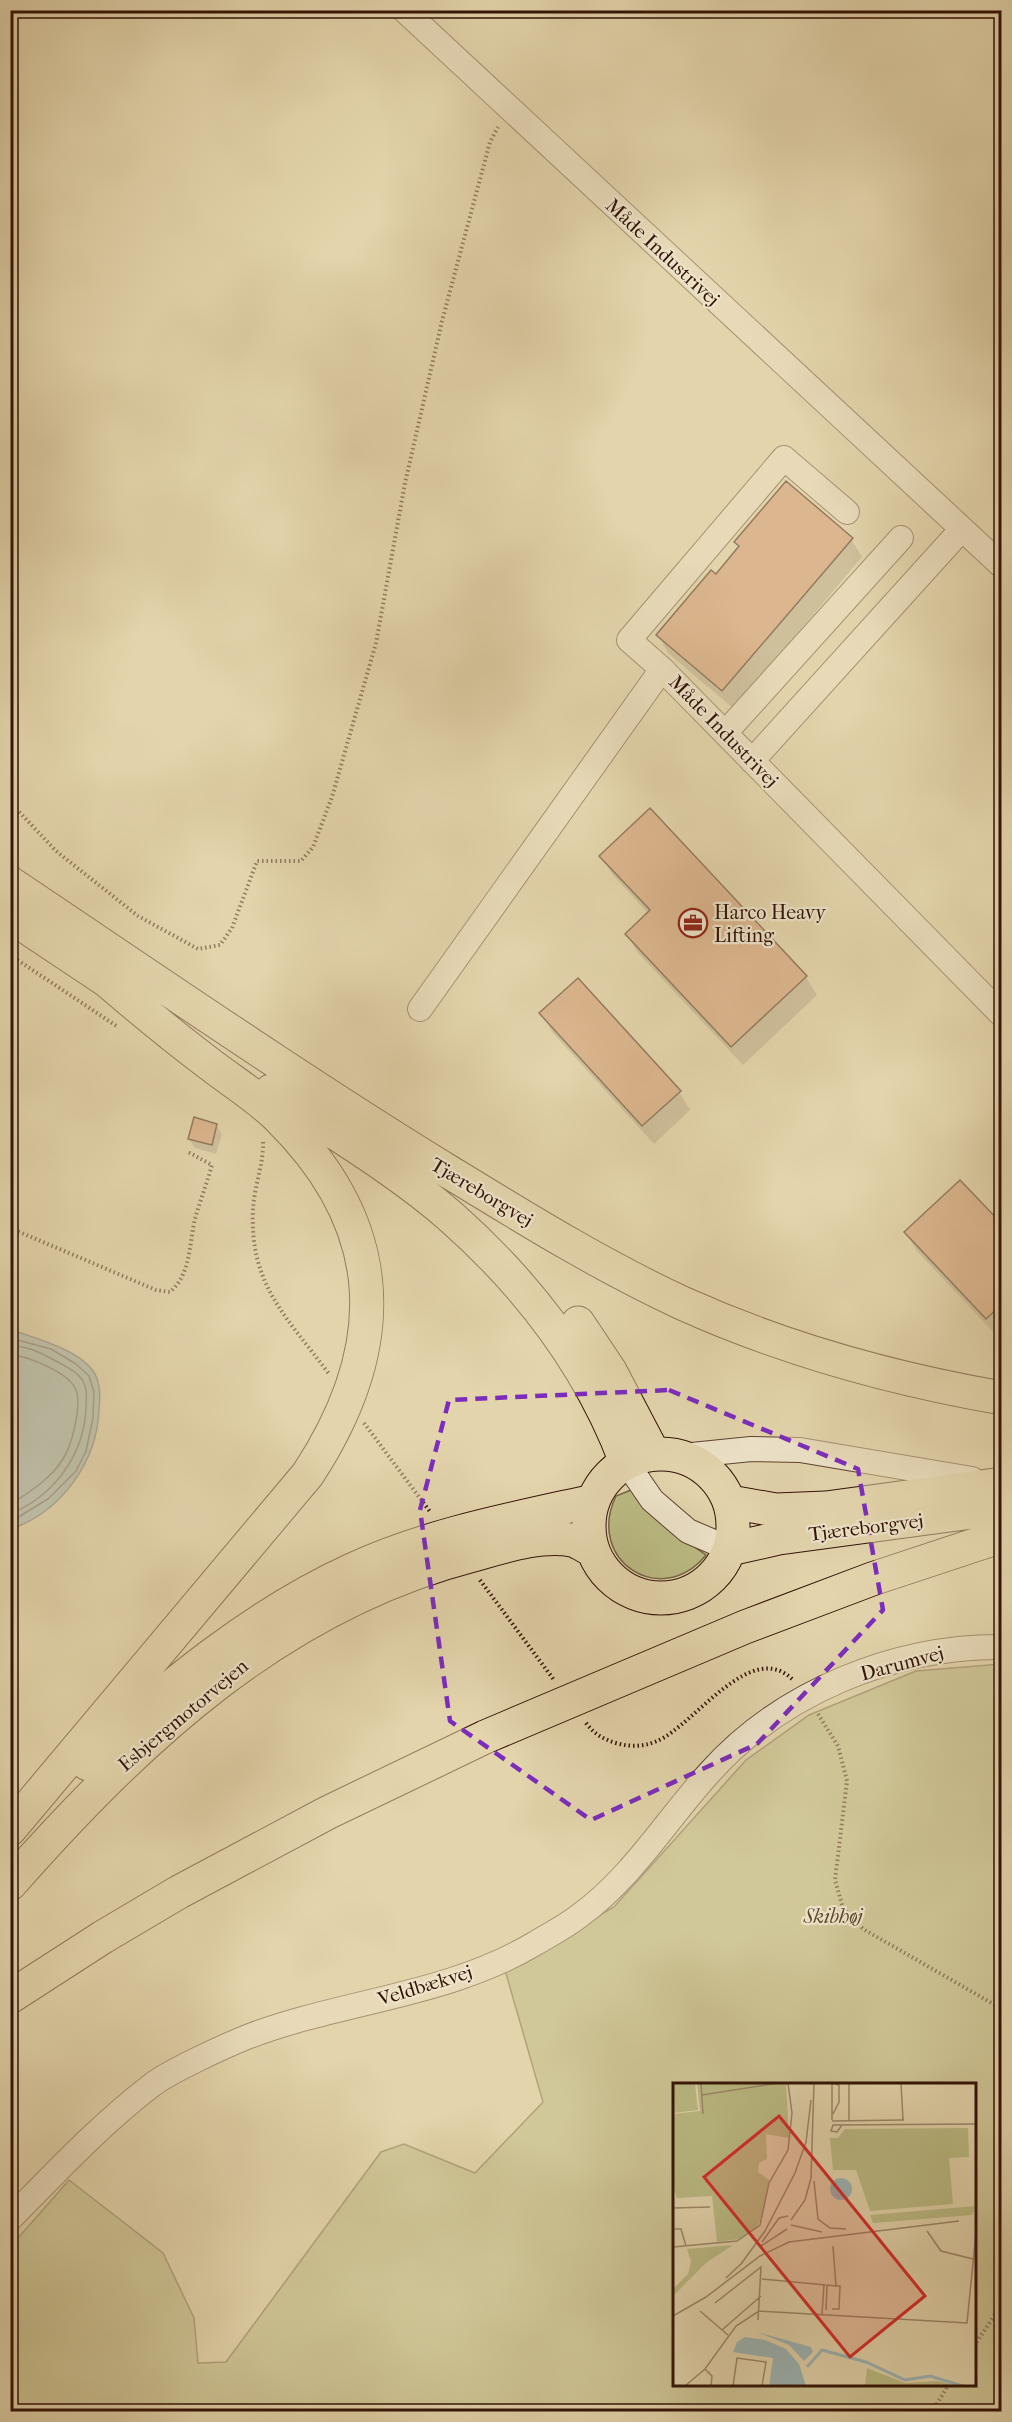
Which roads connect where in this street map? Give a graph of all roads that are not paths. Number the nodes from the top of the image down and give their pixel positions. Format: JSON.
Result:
{"nodes":[{"id":1,"x":404,"y":10,"type":"edge"},
{"id":2,"x":847,"y":512,"type":"dead end"},
{"id":3,"x":962,"y":529,"type":"junction"},
{"id":4,"x":901,"y":538,"type":"dead end"},
{"id":5,"x":1002,"y":566,"type":"edge"},
{"id":6,"x":662,"y":669,"type":"junction"},
{"id":7,"x":725,"y":733,"type":"junction"},
{"id":8,"x":753,"y":760,"type":"junction"},
{"id":9,"x":10,"y":884,"type":"edge"},
{"id":10,"x":10,"y":916,"type":"edge"},
{"id":11,"x":105,"y":979,"type":"junction"},
{"id":12,"x":420,"y":1009,"type":"dead end"},
{"id":13,"x":1002,"y":1015,"type":"edge"},
{"id":14,"x":352,"y":1112,"type":"junction"},
{"id":15,"x":1002,"y":1398,"type":"edge"},
{"id":16,"x":654,"y":1457,"type":"junction"},
{"id":17,"x":1002,"y":1484,"type":"edge"},
{"id":18,"x":593,"y":1501,"type":"junction"},
{"id":19,"x":730,"y":1502,"type":"junction"},
{"id":20,"x":1002,"y":1508,"type":"edge"},
{"id":21,"x":1002,"y":1536,"type":"edge"},
{"id":22,"x":730,"y":1549,"type":"junction"},
{"id":23,"x":592,"y":1550,"type":"junction"},
{"id":24,"x":1002,"y":1647,"type":"edge"},
{"id":25,"x":807,"y":1697,"type":"joint"},
{"id":26,"x":10,"y":1829,"type":"edge"},
{"id":27,"x":10,"y":1846,"type":"edge"},
{"id":28,"x":10,"y":1884,"type":"edge"},
{"id":29,"x":10,"y":1997,"type":"edge"},
{"id":30,"x":10,"y":2219,"type":"edge"}],
"edges":[{"from":1,"to":3,"type":"street","name":"Måde Industrivej"},
{"from":2,"to":6,"type":"street"},
{"from":3,"to":5,"type":"street","name":"Måde Industrivej"},
{"from":3,"to":8,"type":"street"},
{"from":4,"to":7,"type":"street"},
{"from":6,"to":7,"type":"street","name":"Måde Industrivej"},
{"from":6,"to":12,"type":"street","name":"Måde Industrivej"},
{"from":7,"to":8,"type":"street","name":"Måde Industrivej"},
{"from":8,"to":13,"type":"street","name":"Måde Industrivej"},
{"from":9,"to":14,"type":"highway","name":"Tjæreborgvej"},
{"from":10,"to":11,"type":"highway"},
{"from":11,"to":16,"type":"highway"},
{"from":11,"to":26,"type":"highway"},
{"from":14,"to":15,"type":"highway","name":"Tjæreborgvej"},
{"from":14,"to":16,"type":"highway"},
{"from":16,"to":17,"type":"street"},
{"from":16,"to":18,"type":"highway"},
{"from":16,"to":19,"type":"highway"},
{"from":16,"to":22,"type":"street"},
{"from":17,"to":19,"type":"highway","name":"Tjæreborgvej"},
{"from":18,"to":23,"type":"highway"},
{"from":18,"to":27,"type":"highway","name":"Esbjergmotorvejen"},
{"from":19,"to":22,"type":"highway"},
{"from":20,"to":22,"type":"highway","name":"Tjæreborgvej"},
{"from":21,"to":29,"type":"highway"},
{"from":22,"to":23,"type":"highway"},
{"from":23,"to":28,"type":"highway","name":"Esbjergmotorvejen"},
{"from":24,"to":25,"type":"street","name":"Darumvej"},
{"from":25,"to":30,"type":"street","name":"Veldbækvej"}]}
